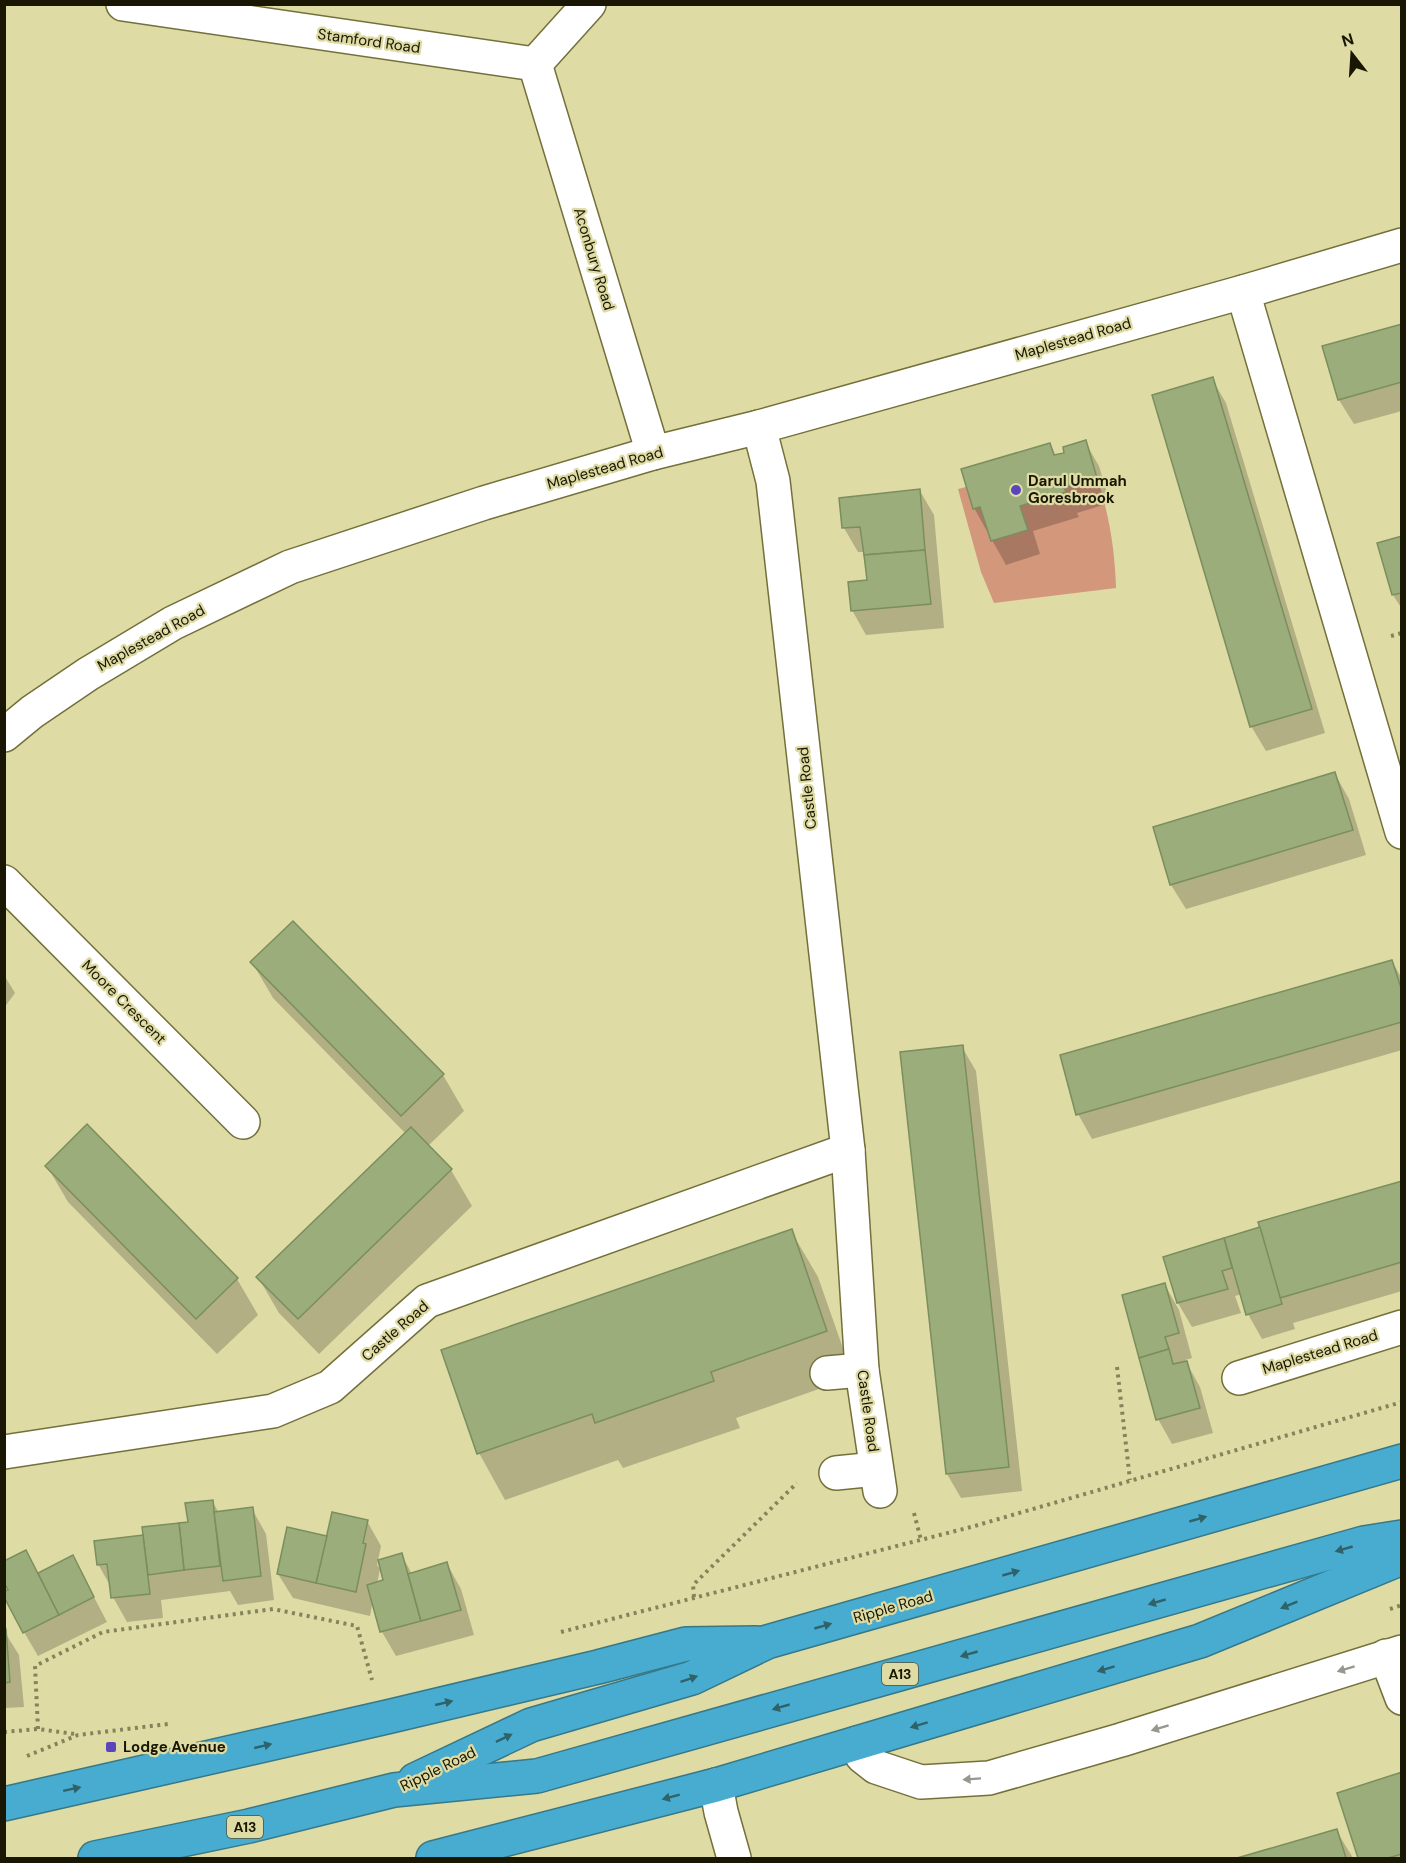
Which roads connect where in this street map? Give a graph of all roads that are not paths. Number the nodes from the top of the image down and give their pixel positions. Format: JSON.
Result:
{"nodes":[{"id":1,"x":123,"y":4,"type":"edge"},
{"id":2,"x":589,"y":4,"type":"edge"},
{"id":3,"x":535,"y":64,"type":"junction"},
{"id":4,"x":1401,"y":245,"type":"edge"},
{"id":5,"x":1243,"y":292,"type":"junction"},
{"id":6,"x":759,"y":427,"type":"junction"},
{"id":7,"x":653,"y":453,"type":"junction"},
{"id":8,"x":4,"y":735,"type":"edge"},
{"id":9,"x":1401,"y":832,"type":"edge"},
{"id":10,"x":4,"y":882,"type":"edge"},
{"id":11,"x":243,"y":1122,"type":"dead end"},
{"id":12,"x":848,"y":1150,"type":"junction"},
{"id":13,"x":1401,"y":1327,"type":"edge"},
{"id":14,"x":862,"y":1370,"type":"junction"},
{"id":15,"x":827,"y":1373,"type":"dead end"},
{"id":16,"x":1239,"y":1377,"type":"dead end"},
{"id":17,"x":4,"y":1452,"type":"edge"},
{"id":18,"x":1401,"y":1461,"type":"edge"},
{"id":19,"x":836,"y":1473,"type":"dead end"},
{"id":20,"x":1401,"y":1537,"type":"edge"},
{"id":21,"x":1401,"y":1558,"type":"edge"},
{"id":22,"x":767,"y":1642,"type":"junction"},
{"id":23,"x":1394,"y":1654,"type":"edge"},
{"id":24,"x":1401,"y":1698,"type":"edge"},
{"id":25,"x":858,"y":1743,"type":"junction"},
{"id":26,"x":716,"y":1785,"type":"junction"},
{"id":27,"x":394,"y":1790,"type":"junction"},
{"id":28,"x":4,"y":1804,"type":"edge"},
{"id":29,"x":94,"y":1858,"type":"edge"},
{"id":30,"x":433,"y":1858,"type":"edge"},
{"id":31,"x":734,"y":1858,"type":"edge"}],
"edges":[{"from":1,"to":3,"type":"street","name":"Stamford Road"},
{"from":2,"to":3,"type":"street"},
{"from":3,"to":7,"type":"street","name":"Aconbury Road"},
{"from":4,"to":5,"type":"street","name":"Maplestead Road"},
{"from":5,"to":6,"type":"street","name":"Maplestead Road"},
{"from":5,"to":9,"type":"street"},
{"from":6,"to":7,"type":"street","name":"Maplestead Road"},
{"from":6,"to":12,"type":"street","name":"Castle Road"},
{"from":7,"to":8,"type":"street","name":"Maplestead Road"},
{"from":10,"to":11,"type":"street","name":"Moore Crescent"},
{"from":12,"to":14,"type":"street","name":"Castle Road"},
{"from":12,"to":17,"type":"street","name":"Castle Road"},
{"from":13,"to":16,"type":"street","name":"Maplestead Road"},
{"from":14,"to":15,"type":"street"},
{"from":14,"to":19,"type":"street","name":"Castle Road"},
{"from":22,"to":18,"type":"highway","name":"Ripple Road","number":"A13","one_way":true},
{"from":20,"to":27,"type":"highway","name":"Ripple Road","number":"A13","one_way":true},
{"from":21,"to":25,"type":"highway","one_way":true},
{"from":27,"to":22,"type":"highway","name":"Ripple Road","number":"A13","one_way":true},
{"from":28,"to":22,"type":"highway","number":"A13","one_way":true},
{"from":23,"to":24,"type":"street"},
{"from":23,"to":25,"type":"street","one_way":true},
{"from":25,"to":26,"type":"highway"},
{"from":26,"to":30,"type":"highway","one_way":true},
{"from":26,"to":31,"type":"street"},
{"from":27,"to":29,"type":"highway","number":"A13"}]}
